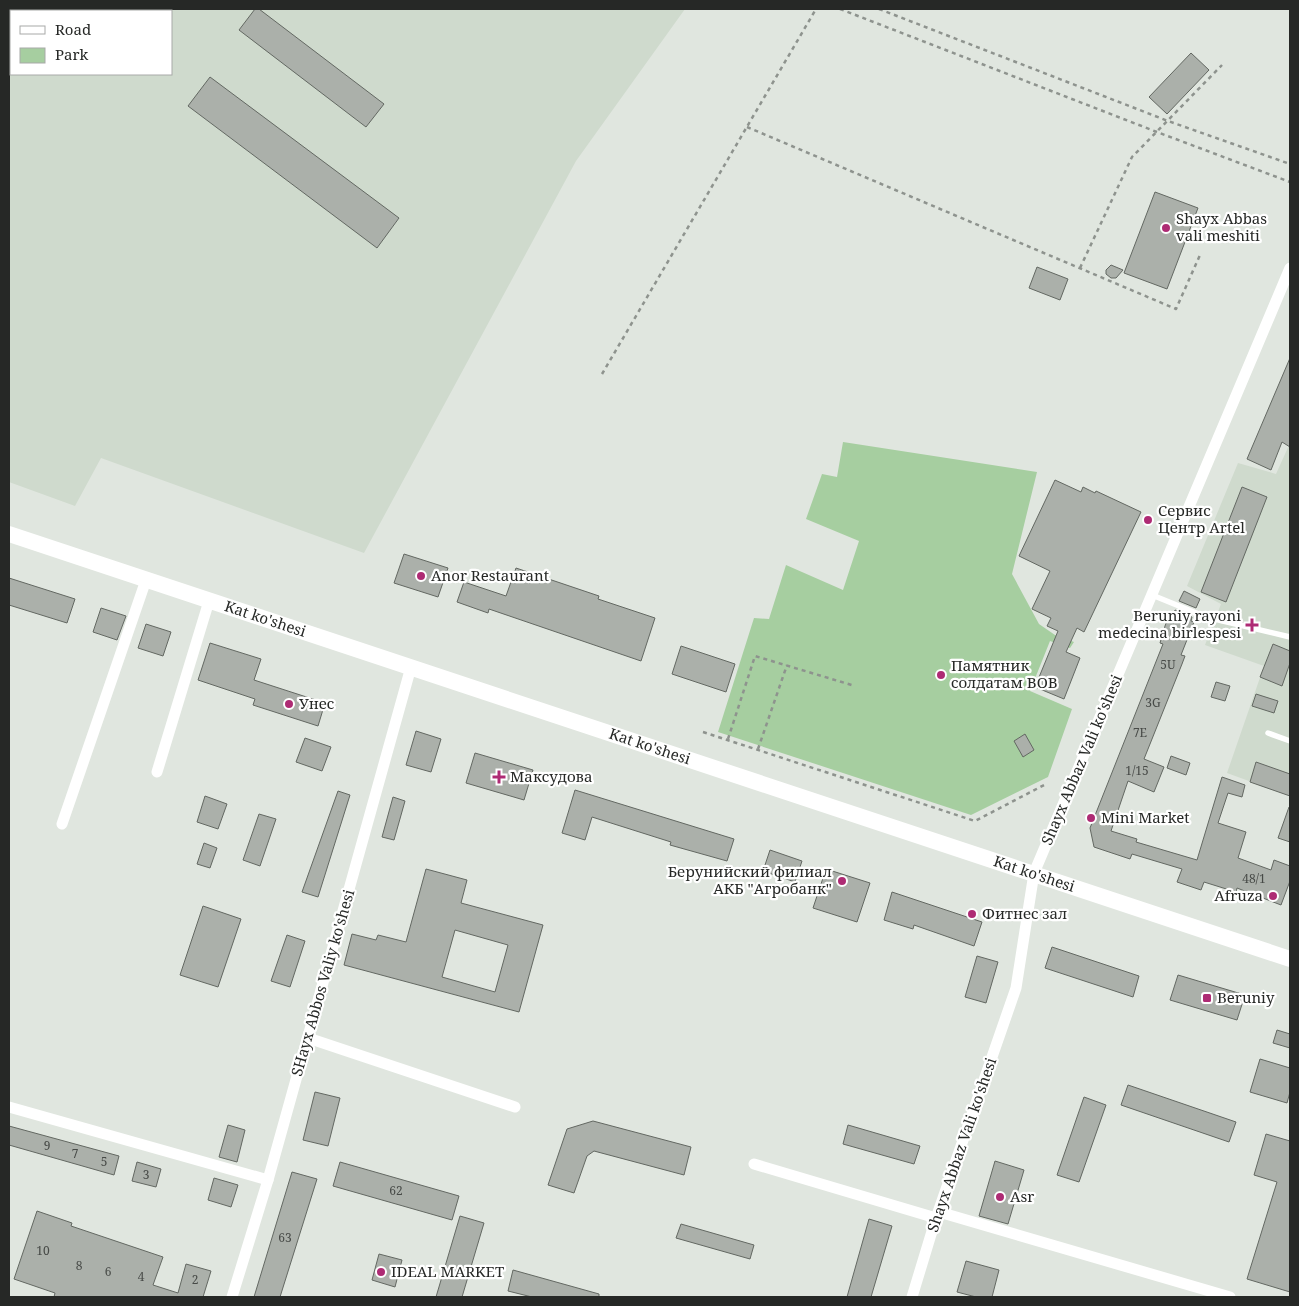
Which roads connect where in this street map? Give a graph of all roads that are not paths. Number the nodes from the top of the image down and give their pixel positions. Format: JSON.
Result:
{"nodes":[{"id":1,"x":1290,"y":268,"type":"edge"},
{"id":2,"x":9,"y":534,"type":"edge"},
{"id":3,"x":146,"y":580,"type":"junction"},
{"id":4,"x":1152,"y":595,"type":"junction"},
{"id":5,"x":209,"y":601,"type":"junction"},
{"id":6,"x":1290,"y":637,"type":"edge"},
{"id":7,"x":412,"y":667,"type":"junction"},
{"id":8,"x":1268,"y":732,"type":"dead end"},
{"id":9,"x":1290,"y":741,"type":"edge"},
{"id":10,"x":157,"y":772,"type":"dead end"},
{"id":11,"x":62,"y":824,"type":"dead end"},
{"id":12,"x":1034,"y":873,"type":"junction"},
{"id":13,"x":1290,"y":959,"type":"edge"},
{"id":14,"x":308,"y":1038,"type":"junction"},
{"id":15,"x":9,"y":1107,"type":"edge"},
{"id":16,"x":515,"y":1108,"type":"dead end"},
{"id":17,"x":754,"y":1164,"type":"dead end"},
{"id":18,"x":268,"y":1180,"type":"junction"},
{"id":19,"x":937,"y":1215,"type":"junction"},
{"id":20,"x":232,"y":1297,"type":"edge"},
{"id":21,"x":912,"y":1297,"type":"edge"},
{"id":22,"x":1230,"y":1297,"type":"edge"}],
"edges":[{"from":1,"to":4,"type":"street","name":"Shayx Abbaz Vali ko'shesi"},
{"from":2,"to":3,"type":"street","name":"Kat ko'shesi"},
{"from":3,"to":5,"type":"street","name":"Kat ko'shesi"},
{"from":3,"to":11,"type":"street"},
{"from":4,"to":6,"type":"lane"},
{"from":4,"to":12,"type":"street","name":"Shayx Abbaz Vali ko'shesi"},
{"from":5,"to":7,"type":"street","name":"Kat ko'shesi"},
{"from":5,"to":10,"type":"street"},
{"from":7,"to":12,"type":"street","name":"Kat ko'shesi"},
{"from":7,"to":14,"type":"street","name":"SHayx Abbos Valiy ko'shesi"},
{"from":8,"to":9,"type":"lane"},
{"from":12,"to":13,"type":"street","name":"Kat ko'shesi"},
{"from":12,"to":19,"type":"street","name":"Shayx Abbaz Vali ko'shesi"},
{"from":14,"to":16,"type":"street"},
{"from":14,"to":18,"type":"street","name":"SHayx Abbos Valiy ko'shesi"},
{"from":15,"to":18,"type":"street"},
{"from":17,"to":19,"type":"street"},
{"from":18,"to":20,"type":"street","name":"SHayx Abbos Valiy ko'shesi"},
{"from":19,"to":21,"type":"street","name":"Shayx Abbaz Vali ko'shesi"},
{"from":19,"to":22,"type":"street"}]}
